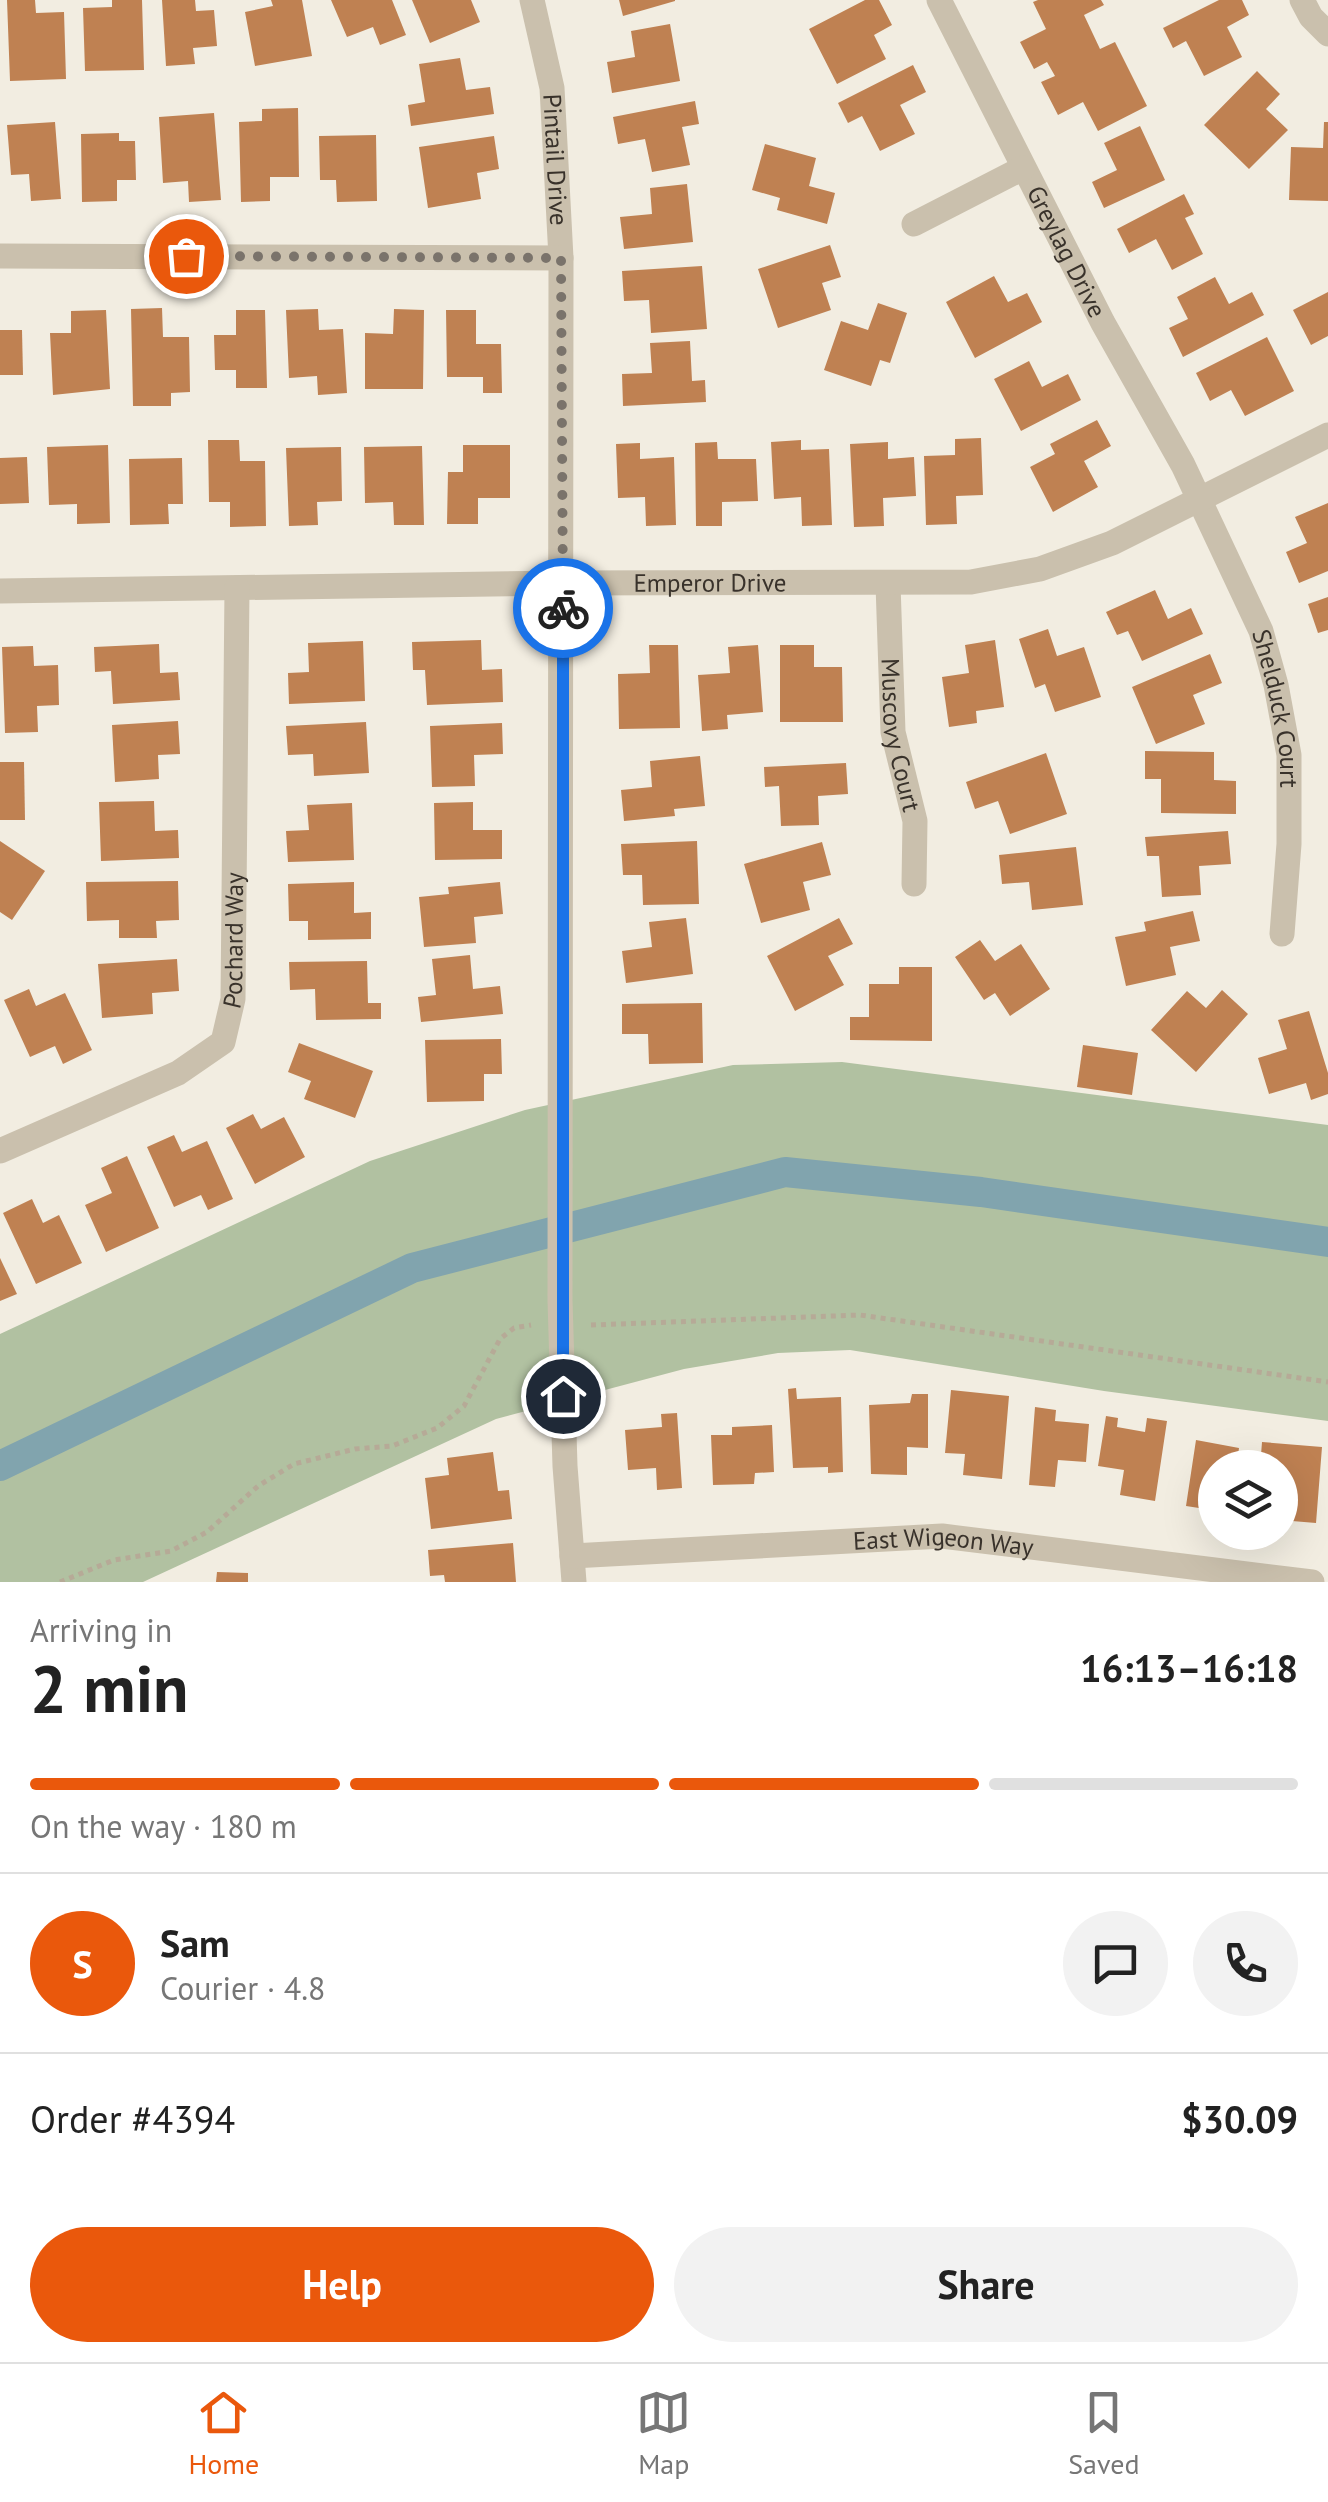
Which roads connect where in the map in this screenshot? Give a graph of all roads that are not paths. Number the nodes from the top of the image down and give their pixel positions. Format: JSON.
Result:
{"nodes":[{"id":1,"x":532,"y":0,"type":"edge"},
{"id":2,"x":939,"y":0,"type":"edge"},
{"id":3,"x":1302,"y":0,"type":"edge"},
{"id":4,"x":1328,"y":34,"type":"edge"},
{"id":5,"x":1023,"y":168,"type":"junction"},
{"id":6,"x":914,"y":224,"type":"dead end"},
{"id":7,"x":0,"y":256,"type":"edge"},
{"id":8,"x":561,"y":258,"type":"junction"},
{"id":9,"x":1328,"y":435,"type":"edge"},
{"id":10,"x":1200,"y":499,"type":"junction"},
{"id":11,"x":563,"y":583,"type":"junction"},
{"id":12,"x":888,"y":584,"type":"junction"},
{"id":13,"x":237,"y":588,"type":"junction"},
{"id":14,"x":0,"y":591,"type":"edge"},
{"id":15,"x":914,"y":884,"type":"dead end"},
{"id":16,"x":1282,"y":934,"type":"dead end"},
{"id":17,"x":0,"y":1152,"type":"edge"},
{"id":18,"x":573,"y":1569,"type":"edge"},
{"id":19,"x":1312,"y":1582,"type":"edge"}],
"edges":[{"from":1,"to":8,"type":"street","name":"Pintail Drive"},
{"from":2,"to":5,"type":"street","name":"Greylag Drive"},
{"from":3,"to":4,"type":"street"},
{"from":5,"to":6,"type":"street"},
{"from":5,"to":10,"type":"street","name":"Greylag Drive"},
{"from":7,"to":8,"type":"street"},
{"from":8,"to":11,"type":"street","name":"Pintail Drive"},
{"from":9,"to":10,"type":"street","name":"Emperor Drive"},
{"from":10,"to":12,"type":"street","name":"Emperor Drive"},
{"from":10,"to":16,"type":"street","name":"Shelduck Court"},
{"from":11,"to":12,"type":"street","name":"Emperor Drive"},
{"from":11,"to":13,"type":"street","name":"Emperor Drive"},
{"from":11,"to":18,"type":"street","name":"Pintail Drive"},
{"from":12,"to":15,"type":"street","name":"Muscovy Court"},
{"from":13,"to":14,"type":"street","name":"Emperor Drive"},
{"from":13,"to":17,"type":"street","name":"Pochard Way"},
{"from":18,"to":19,"type":"street","name":"East Wigeon Way"}]}
